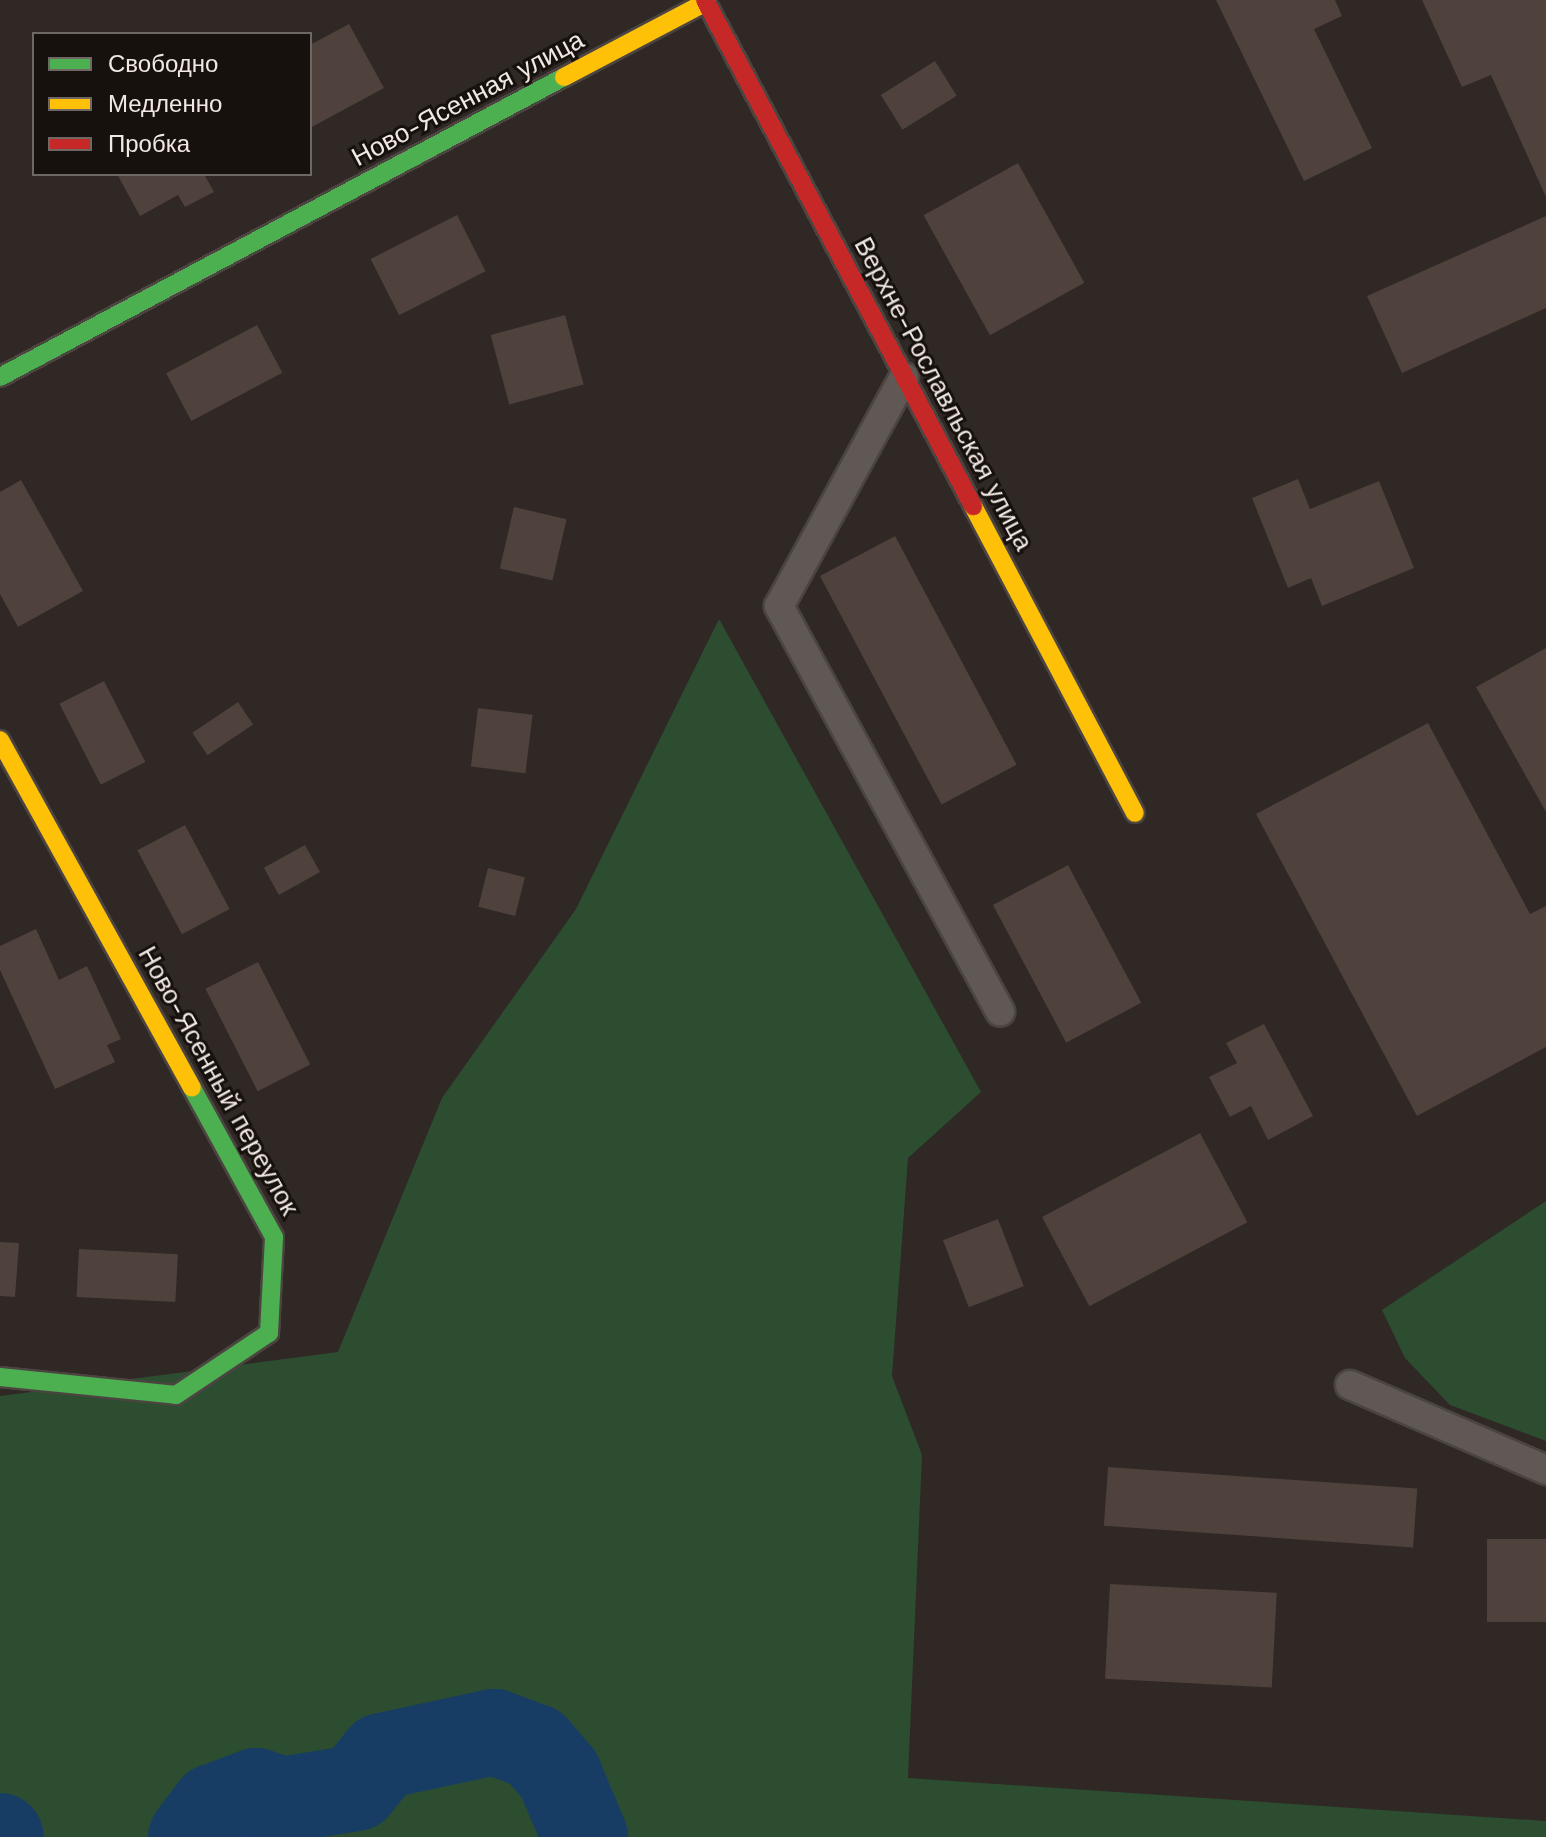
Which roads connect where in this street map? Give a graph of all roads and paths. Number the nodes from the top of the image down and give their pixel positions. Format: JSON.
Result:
{"nodes":[{"id":1,"x":706,"y":1,"type":"edge"},
{"id":2,"x":0,"y":377,"type":"edge"},
{"id":3,"x":904,"y":377,"type":"junction"},
{"id":4,"x":0,"y":740,"type":"edge"},
{"id":5,"x":1135,"y":813,"type":"dead end"},
{"id":6,"x":1000,"y":1012,"type":"dead end"},
{"id":7,"x":0,"y":1377,"type":"edge"},
{"id":8,"x":1350,"y":1385,"type":"dead end"},
{"id":9,"x":1546,"y":1470,"type":"edge"}],
"edges":[{"from":1,"to":2,"type":"street","name":"Ново-Ясенная улица"},
{"from":1,"to":3,"type":"street","name":"Верхне-Рославльская улица"},
{"from":3,"to":5,"type":"street","name":"Верхне-Рославльская улица"},
{"from":3,"to":6,"type":"lane"},
{"from":4,"to":7,"type":"street","name":"Ново-Ясенный переулок"},
{"from":8,"to":9,"type":"lane"}]}
